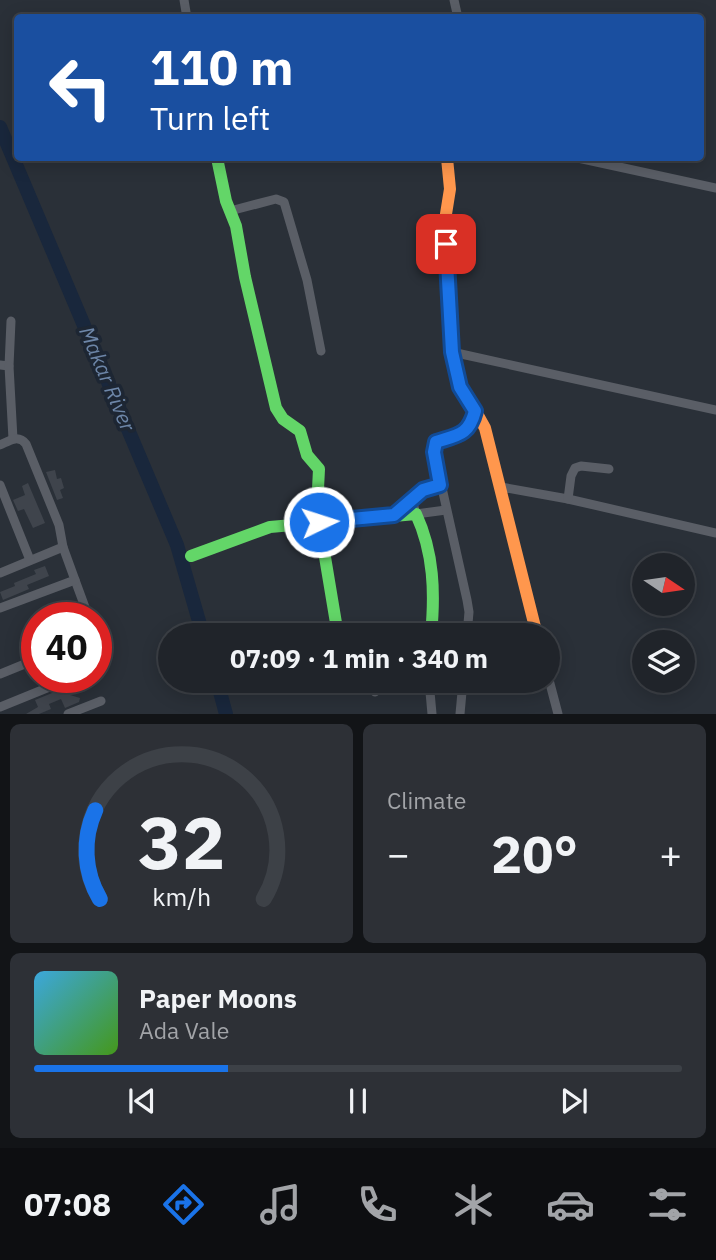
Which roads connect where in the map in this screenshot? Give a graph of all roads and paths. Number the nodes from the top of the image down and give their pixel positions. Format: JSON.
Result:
{"nodes":[{"id":1,"x":218,"y":161,"type":"edge"},
{"id":2,"x":447,"y":161,"type":"edge"},
{"id":3,"x":592,"y":161,"type":"edge"},
{"id":4,"x":716,"y":188,"type":"edge"},
{"id":5,"x":230,"y":211,"type":"junction"},
{"id":6,"x":10,"y":321,"type":"dead end"},
{"id":7,"x":321,"y":351,"type":"dead end"},
{"id":8,"x":452,"y":352,"type":"junction"},
{"id":9,"x":5,"y":365,"type":"edge"},
{"id":10,"x":716,"y":410,"type":"edge"},
{"id":11,"x":478,"y":427,"type":"junction"},
{"id":12,"x":13,"y":439,"type":"junction"},
{"id":13,"x":0,"y":445,"type":"edge"},
{"id":14,"x":609,"y":469,"type":"dead end"},
{"id":15,"x":0,"y":485,"type":"edge"},
{"id":16,"x":440,"y":485,"type":"junction"},
{"id":17,"x":501,"y":487,"type":"junction"},
{"id":18,"x":568,"y":499,"type":"junction"},
{"id":19,"x":412,"y":500,"type":"junction"},
{"id":20,"x":446,"y":510,"type":"junction"},
{"id":21,"x":416,"y":514,"type":"junction"},
{"id":22,"x":394,"y":515,"type":"junction"},
{"id":23,"x":319,"y":522,"type":"junction"},
{"id":24,"x":716,"y":533,"type":"edge"},
{"id":25,"x":63,"y":547,"type":"junction"},
{"id":26,"x":191,"y":556,"type":"dead end"},
{"id":27,"x":30,"y":560,"type":"junction"},
{"id":28,"x":0,"y":573,"type":"edge"},
{"id":29,"x":75,"y":580,"type":"junction"},
{"id":30,"x":83,"y":602,"type":"edge"},
{"id":31,"x":0,"y":608,"type":"edge"},
{"id":32,"x":336,"y":623,"type":"edge"},
{"id":33,"x":432,"y":623,"type":"edge"},
{"id":34,"x":468,"y":623,"type":"edge"},
{"id":35,"x":534,"y":623,"type":"edge"},
{"id":36,"x":21,"y":665,"type":"edge"},
{"id":37,"x":0,"y":674,"type":"edge"},
{"id":38,"x":35,"y":693,"type":"edge"},
{"id":39,"x":430,"y":693,"type":"edge"},
{"id":40,"x":462,"y":693,"type":"edge"},
{"id":41,"x":552,"y":693,"type":"edge"},
{"id":42,"x":102,"y":701,"type":"dead end"},
{"id":43,"x":0,"y":707,"type":"edge"},
{"id":44,"x":68,"y":714,"type":"edge"},
{"id":45,"x":432,"y":714,"type":"edge"},
{"id":46,"x":460,"y":714,"type":"edge"},
{"id":47,"x":558,"y":714,"type":"edge"}],
"edges":[{"from":1,"to":5,"type":"street"},
{"from":2,"to":8,"type":"street"},
{"from":3,"to":4,"type":"street"},
{"from":5,"to":7,"type":"street"},
{"from":5,"to":23,"type":"street"},
{"from":6,"to":9,"type":"street"},
{"from":8,"to":10,"type":"street"},
{"from":8,"to":11,"type":"street"},
{"from":9,"to":12,"type":"street"},
{"from":11,"to":16,"type":"street"},
{"from":11,"to":17,"type":"street"},
{"from":12,"to":13,"type":"street"},
{"from":12,"to":25,"type":"street"},
{"from":14,"to":18,"type":"street"},
{"from":15,"to":27,"type":"street"},
{"from":16,"to":19,"type":"street"},
{"from":16,"to":20,"type":"street"},
{"from":17,"to":18,"type":"street"},
{"from":17,"to":35,"type":"street"},
{"from":18,"to":24,"type":"street"},
{"from":19,"to":21,"type":"street"},
{"from":19,"to":22,"type":"street"},
{"from":20,"to":21,"type":"street"},
{"from":20,"to":34,"type":"street"},
{"from":21,"to":22,"type":"street"},
{"from":21,"to":33,"type":"street"},
{"from":22,"to":23,"type":"street"},
{"from":23,"to":26,"type":"street"},
{"from":23,"to":32,"type":"street"},
{"from":25,"to":27,"type":"street"},
{"from":25,"to":29,"type":"street"},
{"from":27,"to":28,"type":"street"},
{"from":29,"to":30,"type":"street"},
{"from":29,"to":31,"type":"street"},
{"from":36,"to":37,"type":"street"},
{"from":38,"to":43,"type":"street"},
{"from":39,"to":45,"type":"street"},
{"from":40,"to":46,"type":"street"},
{"from":41,"to":47,"type":"street"},
{"from":42,"to":44,"type":"street"}]}
